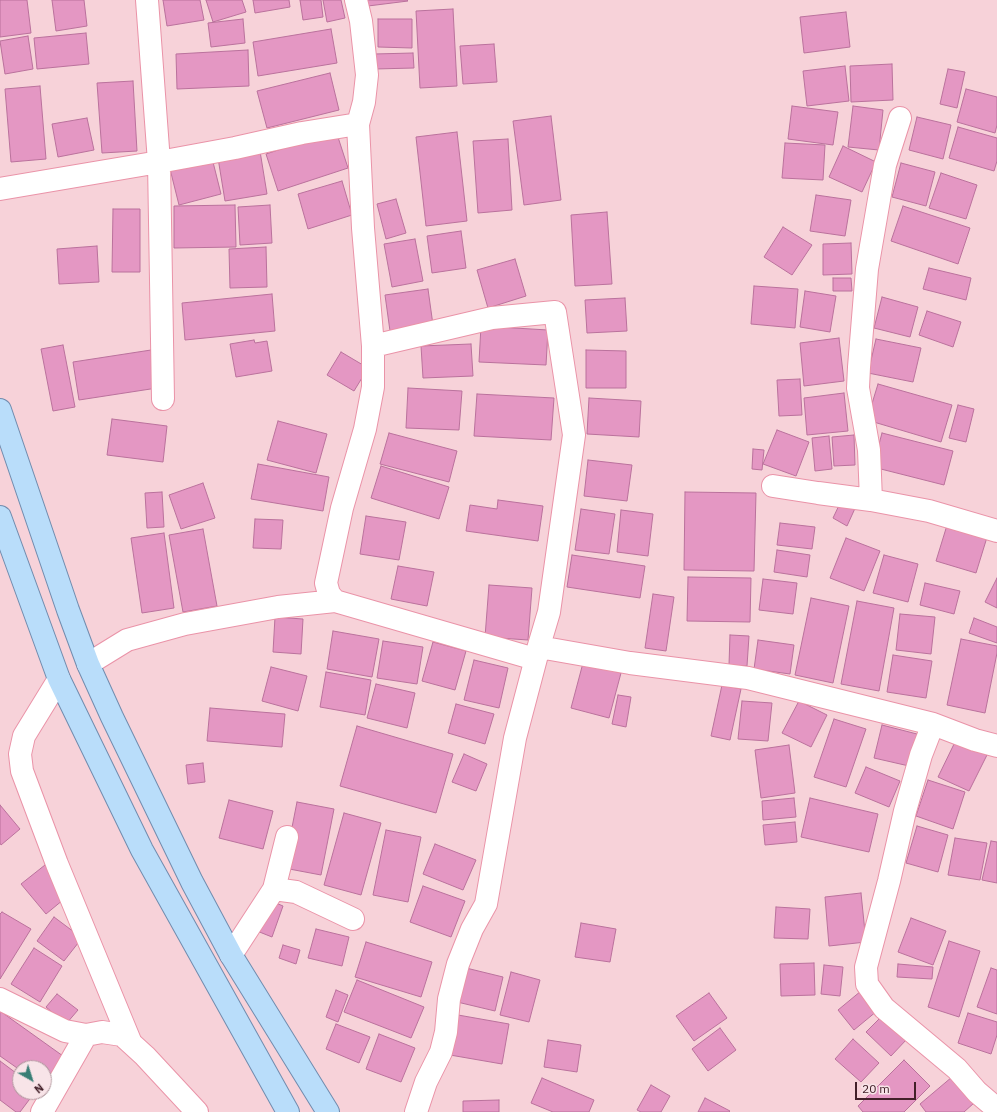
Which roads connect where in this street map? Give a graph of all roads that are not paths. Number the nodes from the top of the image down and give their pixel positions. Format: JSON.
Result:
{"nodes":[{"id":1,"x":147,"y":0,"type":"edge"},
{"id":2,"x":356,"y":0,"type":"edge"},
{"id":3,"x":900,"y":118,"type":"dead end"},
{"id":4,"x":358,"y":124,"type":"junction"},
{"id":5,"x":159,"y":162,"type":"junction"},
{"id":6,"x":0,"y":189,"type":"edge"},
{"id":7,"x":373,"y":346,"type":"junction"},
{"id":8,"x":163,"y":399,"type":"dead end"},
{"id":9,"x":0,"y":410,"type":"edge"},
{"id":10,"x":773,"y":486,"type":"dead end"},
{"id":11,"x":871,"y":500,"type":"junction"},
{"id":12,"x":0,"y":517,"type":"edge"},
{"id":13,"x":997,"y":531,"type":"edge"},
{"id":14,"x":335,"y":601,"type":"junction"},
{"id":15,"x":535,"y":659,"type":"junction"},
{"id":16,"x":88,"y":664,"type":"junction"},
{"id":17,"x":59,"y":679,"type":"junction"},
{"id":18,"x":933,"y":724,"type":"junction"},
{"id":19,"x":997,"y":746,"type":"edge"},
{"id":20,"x":287,"y":837,"type":"dead end"},
{"id":21,"x":274,"y":888,"type":"junction"},
{"id":22,"x":353,"y":918,"type":"dead end"},
{"id":23,"x":231,"y":956,"type":"junction"},
{"id":24,"x":0,"y":999,"type":"edge"},
{"id":25,"x":86,"y":1035,"type":"junction"},
{"id":26,"x":130,"y":1041,"type":"junction"},
{"id":27,"x":997,"y":1109,"type":"edge"},
{"id":28,"x":42,"y":1112,"type":"edge"},
{"id":29,"x":197,"y":1112,"type":"edge"},
{"id":30,"x":288,"y":1112,"type":"edge"},
{"id":31,"x":328,"y":1112,"type":"edge"},
{"id":32,"x":416,"y":1112,"type":"edge"}],
"edges":[{"from":1,"to":5,"type":"street"},
{"from":2,"to":4,"type":"street"},
{"from":3,"to":11,"type":"street"},
{"from":4,"to":5,"type":"street"},
{"from":4,"to":7,"type":"street"},
{"from":5,"to":6,"type":"street"},
{"from":5,"to":8,"type":"street"},
{"from":7,"to":14,"type":"street"},
{"from":7,"to":15,"type":"street"},
{"from":9,"to":16,"type":"main road"},
{"from":10,"to":11,"type":"street"},
{"from":11,"to":13,"type":"street"},
{"from":12,"to":17,"type":"main road"},
{"from":14,"to":15,"type":"street"},
{"from":14,"to":16,"type":"street"},
{"from":15,"to":18,"type":"street"},
{"from":15,"to":32,"type":"street"},
{"from":16,"to":23,"type":"main road"},
{"from":17,"to":26,"type":"street"},
{"from":17,"to":30,"type":"main road"},
{"from":18,"to":19,"type":"street"},
{"from":18,"to":27,"type":"street"},
{"from":20,"to":21,"type":"street"},
{"from":21,"to":22,"type":"street"},
{"from":21,"to":23,"type":"street"},
{"from":23,"to":31,"type":"main road"},
{"from":24,"to":25,"type":"street"},
{"from":25,"to":26,"type":"street"},
{"from":25,"to":28,"type":"street"},
{"from":26,"to":29,"type":"street"}]}
